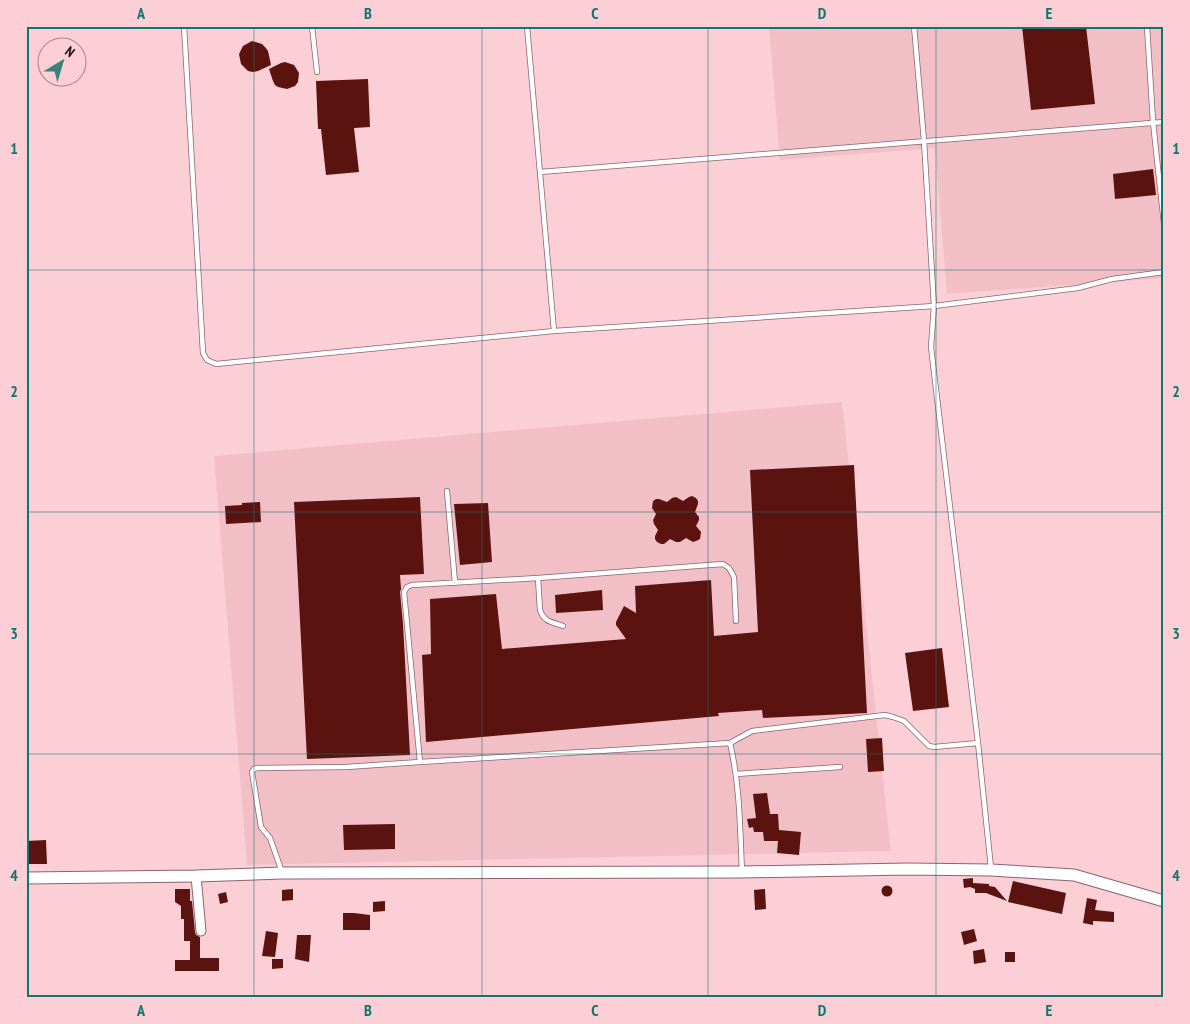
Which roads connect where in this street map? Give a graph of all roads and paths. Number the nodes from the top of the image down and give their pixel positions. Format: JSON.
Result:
{"nodes":[{"id":1,"x":184,"y":26,"type":"edge"},
{"id":2,"x":312,"y":26,"type":"edge"},
{"id":3,"x":527,"y":26,"type":"edge"},
{"id":4,"x":914,"y":26,"type":"edge"},
{"id":5,"x":1147,"y":26,"type":"edge"},
{"id":6,"x":318,"y":72,"type":"dead end"},
{"id":7,"x":1153,"y":122,"type":"junction"},
{"id":8,"x":1164,"y":122,"type":"edge"},
{"id":9,"x":924,"y":141,"type":"junction"},
{"id":10,"x":540,"y":172,"type":"junction"},
{"id":11,"x":1164,"y":224,"type":"edge"},
{"id":12,"x":1164,"y":272,"type":"edge"},
{"id":13,"x":934,"y":306,"type":"junction"},
{"id":14,"x":554,"y":331,"type":"junction"},
{"id":15,"x":447,"y":491,"type":"dead end"},
{"id":16,"x":538,"y":578,"type":"junction"},
{"id":17,"x":455,"y":582,"type":"junction"},
{"id":18,"x":736,"y":621,"type":"dead end"},
{"id":19,"x":563,"y":626,"type":"dead end"},
{"id":20,"x":730,"y":743,"type":"junction"},
{"id":21,"x":978,"y":743,"type":"junction"},
{"id":22,"x":420,"y":762,"type":"junction"},
{"id":23,"x":840,"y":767,"type":"dead end"},
{"id":24,"x":736,"y":774,"type":"junction"},
{"id":25,"x":991,"y":870,"type":"junction"},
{"id":26,"x":742,"y":872,"type":"junction"},
{"id":27,"x":282,"y":873,"type":"junction"},
{"id":28,"x":196,"y":876,"type":"junction"},
{"id":29,"x":26,"y":878,"type":"edge"},
{"id":30,"x":1164,"y":901,"type":"edge"},
{"id":31,"x":201,"y":931,"type":"dead end"}],
"edges":[{"from":1,"to":14,"type":"lane"},
{"from":2,"to":6,"type":"lane"},
{"from":3,"to":10,"type":"lane"},
{"from":4,"to":9,"type":"lane"},
{"from":5,"to":7,"type":"lane"},
{"from":7,"to":8,"type":"lane"},
{"from":7,"to":9,"type":"lane"},
{"from":7,"to":11,"type":"lane"},
{"from":9,"to":10,"type":"lane"},
{"from":9,"to":13,"type":"lane"},
{"from":10,"to":14,"type":"lane"},
{"from":12,"to":13,"type":"lane"},
{"from":13,"to":14,"type":"lane"},
{"from":13,"to":21,"type":"lane"},
{"from":15,"to":17,"type":"lane"},
{"from":16,"to":17,"type":"lane"},
{"from":16,"to":18,"type":"lane"},
{"from":16,"to":19,"type":"lane"},
{"from":17,"to":22,"type":"lane"},
{"from":20,"to":21,"type":"lane"},
{"from":20,"to":22,"type":"lane"},
{"from":20,"to":24,"type":"lane"},
{"from":21,"to":25,"type":"lane"},
{"from":22,"to":27,"type":"lane"},
{"from":23,"to":24,"type":"lane"},
{"from":24,"to":26,"type":"lane"},
{"from":25,"to":26,"type":"street"},
{"from":25,"to":30,"type":"street"},
{"from":26,"to":27,"type":"street"},
{"from":27,"to":28,"type":"street"},
{"from":28,"to":29,"type":"street"},
{"from":28,"to":31,"type":"street"}]}
